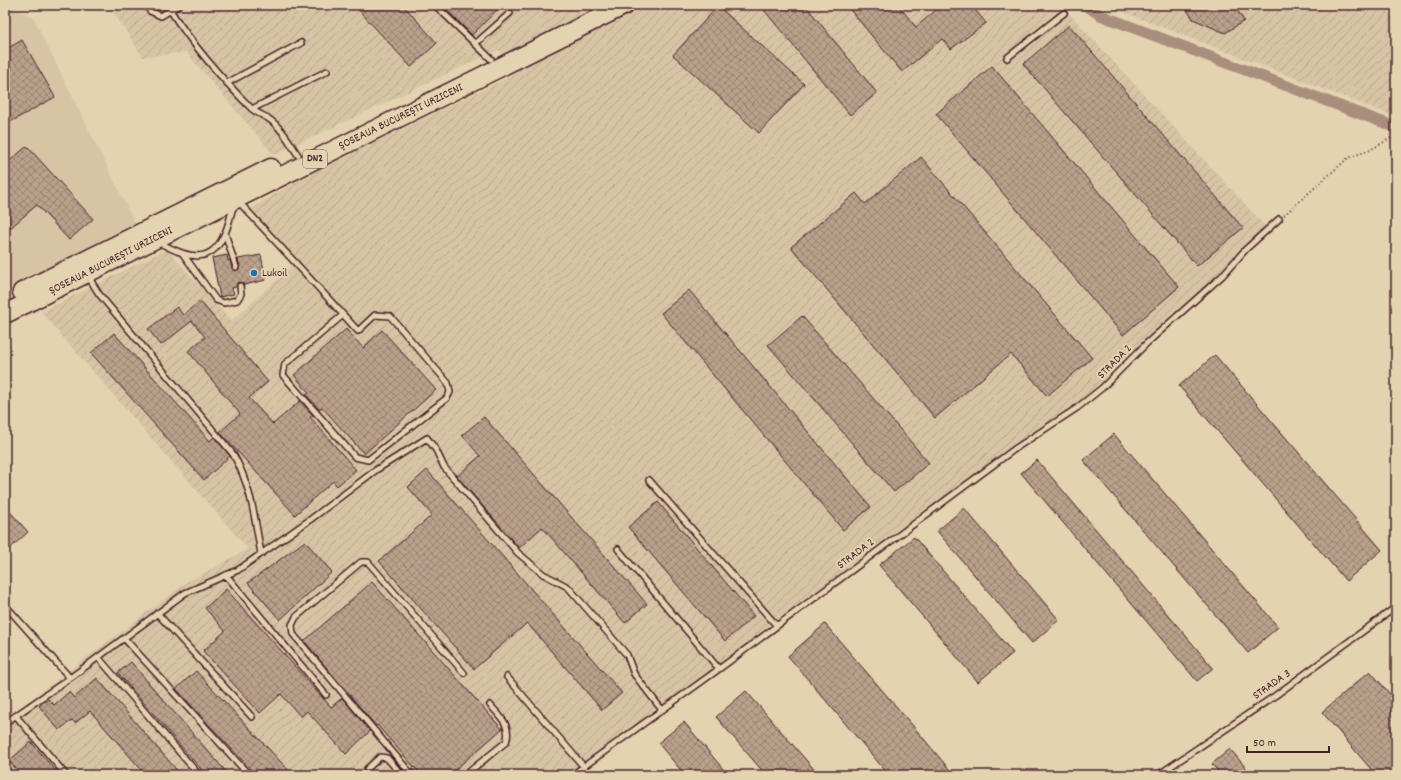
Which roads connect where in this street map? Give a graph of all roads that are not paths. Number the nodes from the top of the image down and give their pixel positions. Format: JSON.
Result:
{"nodes":[{"id":1,"x":146,"y":5,"type":"edge"},
{"id":2,"x":179,"y":5,"type":"edge"},
{"id":3,"x":435,"y":5,"type":"edge"},
{"id":4,"x":599,"y":5,"type":"edge"},
{"id":5,"x":625,"y":5,"type":"edge"},
{"id":6,"x":170,"y":10,"type":"junction"},
{"id":7,"x":510,"y":13,"type":"dead end"},
{"id":8,"x":1064,"y":13,"type":"dead end"},
{"id":9,"x":301,"y":43,"type":"dead end"},
{"id":10,"x":475,"y":44,"type":"junction"},
{"id":11,"x":1007,"y":58,"type":"dead end"},
{"id":12,"x":491,"y":59,"type":"junction"},
{"id":13,"x":327,"y":71,"type":"dead end"},
{"id":14,"x":227,"y":83,"type":"junction"},
{"id":15,"x":252,"y":109,"type":"junction"},
{"id":16,"x":298,"y":155,"type":"junction"},
{"id":17,"x":236,"y":199,"type":"junction"},
{"id":18,"x":1279,"y":220,"type":"road end"},
{"id":19,"x":226,"y":233,"type":"junction"},
{"id":20,"x":154,"y":240,"type":"junction"},
{"id":21,"x":183,"y":254,"type":"junction"},
{"id":22,"x":236,"y":266,"type":"dead end"},
{"id":23,"x":87,"y":273,"type":"junction"},
{"id":24,"x":240,"y":286,"type":"dead end"},
{"id":25,"x":5,"y":300,"type":"edge"},
{"id":26,"x":5,"y":314,"type":"edge"},
{"id":27,"x":343,"y":315,"type":"junction"},
{"id":28,"x":648,"y":480,"type":"dead end"},
{"id":29,"x":618,"y":549,"type":"dead end"},
{"id":30,"x":261,"y":554,"type":"junction"},
{"id":31,"x":226,"y":575,"type":"junction"},
{"id":32,"x":5,"y":605,"type":"edge"},
{"id":33,"x":1396,"y":607,"type":"edge"},
{"id":34,"x":157,"y":613,"type":"junction"},
{"id":35,"x":777,"y":626,"type":"junction"},
{"id":36,"x":124,"y":638,"type":"junction"},
{"id":37,"x":98,"y":657,"type":"junction"},
{"id":38,"x":719,"y":669,"type":"junction"},
{"id":39,"x":464,"y":673,"type":"dead end"},
{"id":40,"x":507,"y":677,"type":"dead end"},
{"id":41,"x":70,"y":678,"type":"junction"},
{"id":42,"x":326,"y":695,"type":"dead end"},
{"id":43,"x":490,"y":705,"type":"dead end"},
{"id":44,"x":662,"y":710,"type":"junction"},
{"id":45,"x":16,"y":716,"type":"junction"},
{"id":46,"x":252,"y":717,"type":"dead end"},
{"id":47,"x":5,"y":723,"type":"edge"},
{"id":48,"x":584,"y":767,"type":"junction"},
{"id":49,"x":367,"y":769,"type":"dead end"},
{"id":50,"x":66,"y":775,"type":"edge"},
{"id":51,"x":199,"y":775,"type":"edge"},
{"id":52,"x":249,"y":775,"type":"edge"},
{"id":53,"x":402,"y":775,"type":"edge"},
{"id":54,"x":412,"y":775,"type":"edge"},
{"id":55,"x":465,"y":775,"type":"edge"},
{"id":56,"x":572,"y":775,"type":"edge"},
{"id":57,"x":1158,"y":775,"type":"edge"}],
"edges":[{"from":1,"to":6,"type":"lane"},
{"from":2,"to":6,"type":"lane"},
{"from":3,"to":10,"type":"lane"},
{"from":4,"to":12,"type":"highway","name":"ȘOSEAUA BUCUREȘTI URZICENI","number":"DN2"},
{"from":5,"to":17,"type":"highway","name":"ȘOSEAUA BUCUREȘTI URZICENI","number":"DN2"},
{"from":6,"to":14,"type":"lane"},
{"from":7,"to":10,"type":"lane"},
{"from":8,"to":11,"type":"lane"},
{"from":9,"to":14,"type":"lane"},
{"from":10,"to":12,"type":"lane"},
{"from":12,"to":16,"type":"highway","name":"ȘOSEAUA BUCUREȘTI URZICENI","number":"DN2"},
{"from":13,"to":15,"type":"lane"},
{"from":14,"to":15,"type":"lane"},
{"from":15,"to":16,"type":"lane"},
{"from":16,"to":25,"type":"highway","name":"ȘOSEAUA BUCUREȘTI URZICENI","number":"DN2"},
{"from":17,"to":19,"type":"lane"},
{"from":17,"to":20,"type":"highway","name":"ȘOSEAUA BUCUREȘTI URZICENI","number":"DN2"},
{"from":17,"to":27,"type":"lane"},
{"from":18,"to":35,"type":"lane","name":"STRADA 2"},
{"from":19,"to":21,"type":"lane"},
{"from":19,"to":22,"type":"lane"},
{"from":20,"to":21,"type":"lane"},
{"from":20,"to":23,"type":"highway","name":"ȘOSEAUA BUCUREȘTI URZICENI","number":"DN2"},
{"from":21,"to":24,"type":"lane"},
{"from":23,"to":26,"type":"highway","name":"ȘOSEAUA BUCUREȘTI URZICENI","number":"DN2"},
{"from":23,"to":30,"type":"lane"},
{"from":27,"to":27,"type":"lane"},
{"from":28,"to":35,"type":"lane"},
{"from":29,"to":38,"type":"lane"},
{"from":30,"to":31,"type":"lane"},
{"from":30,"to":44,"type":"lane"},
{"from":31,"to":34,"type":"lane"},
{"from":31,"to":42,"type":"lane"},
{"from":32,"to":41,"type":"lane"},
{"from":33,"to":57,"type":"lane","name":"STRADA 3"},
{"from":34,"to":36,"type":"lane"},
{"from":34,"to":46,"type":"lane"},
{"from":35,"to":38,"type":"lane","name":"STRADA 2"},
{"from":36,"to":37,"type":"lane"},
{"from":36,"to":52,"type":"lane"},
{"from":37,"to":41,"type":"lane"},
{"from":37,"to":51,"type":"lane"},
{"from":38,"to":44,"type":"lane","name":"STRADA 2"},
{"from":39,"to":54,"type":"lane"},
{"from":40,"to":48,"type":"lane"},
{"from":41,"to":45,"type":"lane"},
{"from":43,"to":55,"type":"lane"},
{"from":44,"to":48,"type":"lane","name":"STRADA 2"},
{"from":45,"to":47,"type":"lane"},
{"from":45,"to":50,"type":"lane"},
{"from":48,"to":56,"type":"lane","name":"STRADA 2"},
{"from":49,"to":53,"type":"lane"}]}
